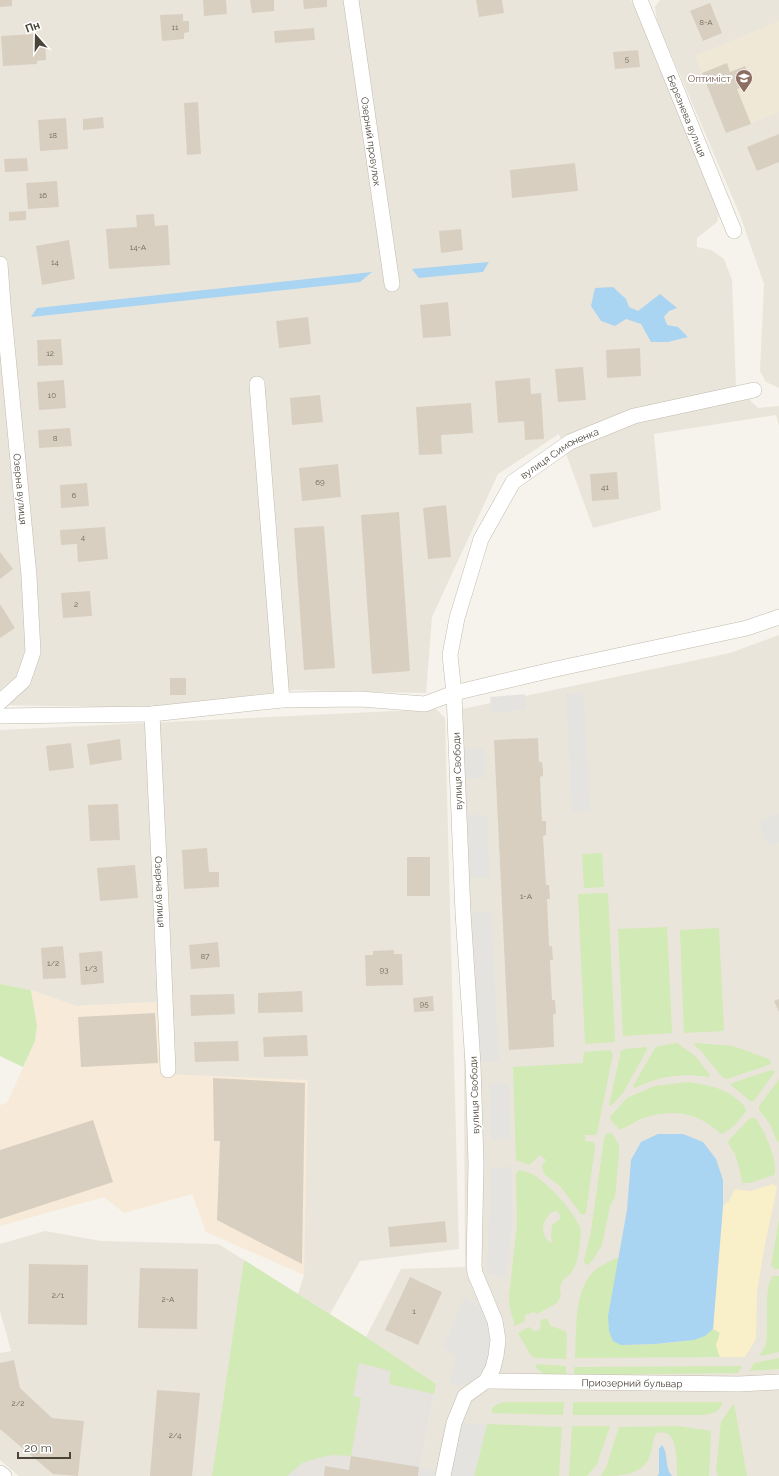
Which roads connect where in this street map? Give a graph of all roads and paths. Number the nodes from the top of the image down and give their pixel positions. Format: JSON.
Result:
{"nodes":[{"id":1,"x":351,"y":0,"type":"edge"},
{"id":2,"x":640,"y":0,"type":"edge"},
{"id":3,"x":734,"y":231,"type":"dead end"},
{"id":4,"x":0,"y":264,"type":"edge"},
{"id":5,"x":392,"y":284,"type":"dead end"},
{"id":6,"x":257,"y":384,"type":"dead end"},
{"id":7,"x":754,"y":390,"type":"dead end"},
{"id":8,"x":779,"y":617,"type":"edge"},
{"id":9,"x":454,"y":693,"type":"junction"},
{"id":10,"x":282,"y":700,"type":"junction"},
{"id":11,"x":0,"y":702,"type":"edge"},
{"id":12,"x":152,"y":714,"type":"junction"},
{"id":13,"x":0,"y":716,"type":"edge"},
{"id":14,"x":168,"y":1070,"type":"dead end"},
{"id":15,"x":486,"y":1380,"type":"junction"},
{"id":16,"x":779,"y":1382,"type":"edge"},
{"id":17,"x":0,"y":1472,"type":"edge"},
{"id":18,"x":4,"y":1476,"type":"edge"},
{"id":19,"x":443,"y":1476,"type":"edge"}],
"edges":[{"from":1,"to":5,"type":"street","name":"Озерний провулок"},
{"from":2,"to":3,"type":"street","name":"Березнева вулиця"},
{"from":4,"to":11,"type":"street","name":"Озерна вулиця"},
{"from":6,"to":10,"type":"street"},
{"from":7,"to":9,"type":"street","name":"вулиця Симоненка"},
{"from":8,"to":9,"type":"street"},
{"from":9,"to":10,"type":"street"},
{"from":9,"to":15,"type":"street","name":"вулиця Свободи"},
{"from":10,"to":12,"type":"street"},
{"from":12,"to":13,"type":"street"},
{"from":12,"to":14,"type":"street","name":"Озерна вулиця"},
{"from":15,"to":16,"type":"street","name":"Приозерний бульвар"},
{"from":15,"to":19,"type":"street","name":"вулиця Свободи"},
{"from":17,"to":18,"type":"street"}]}
